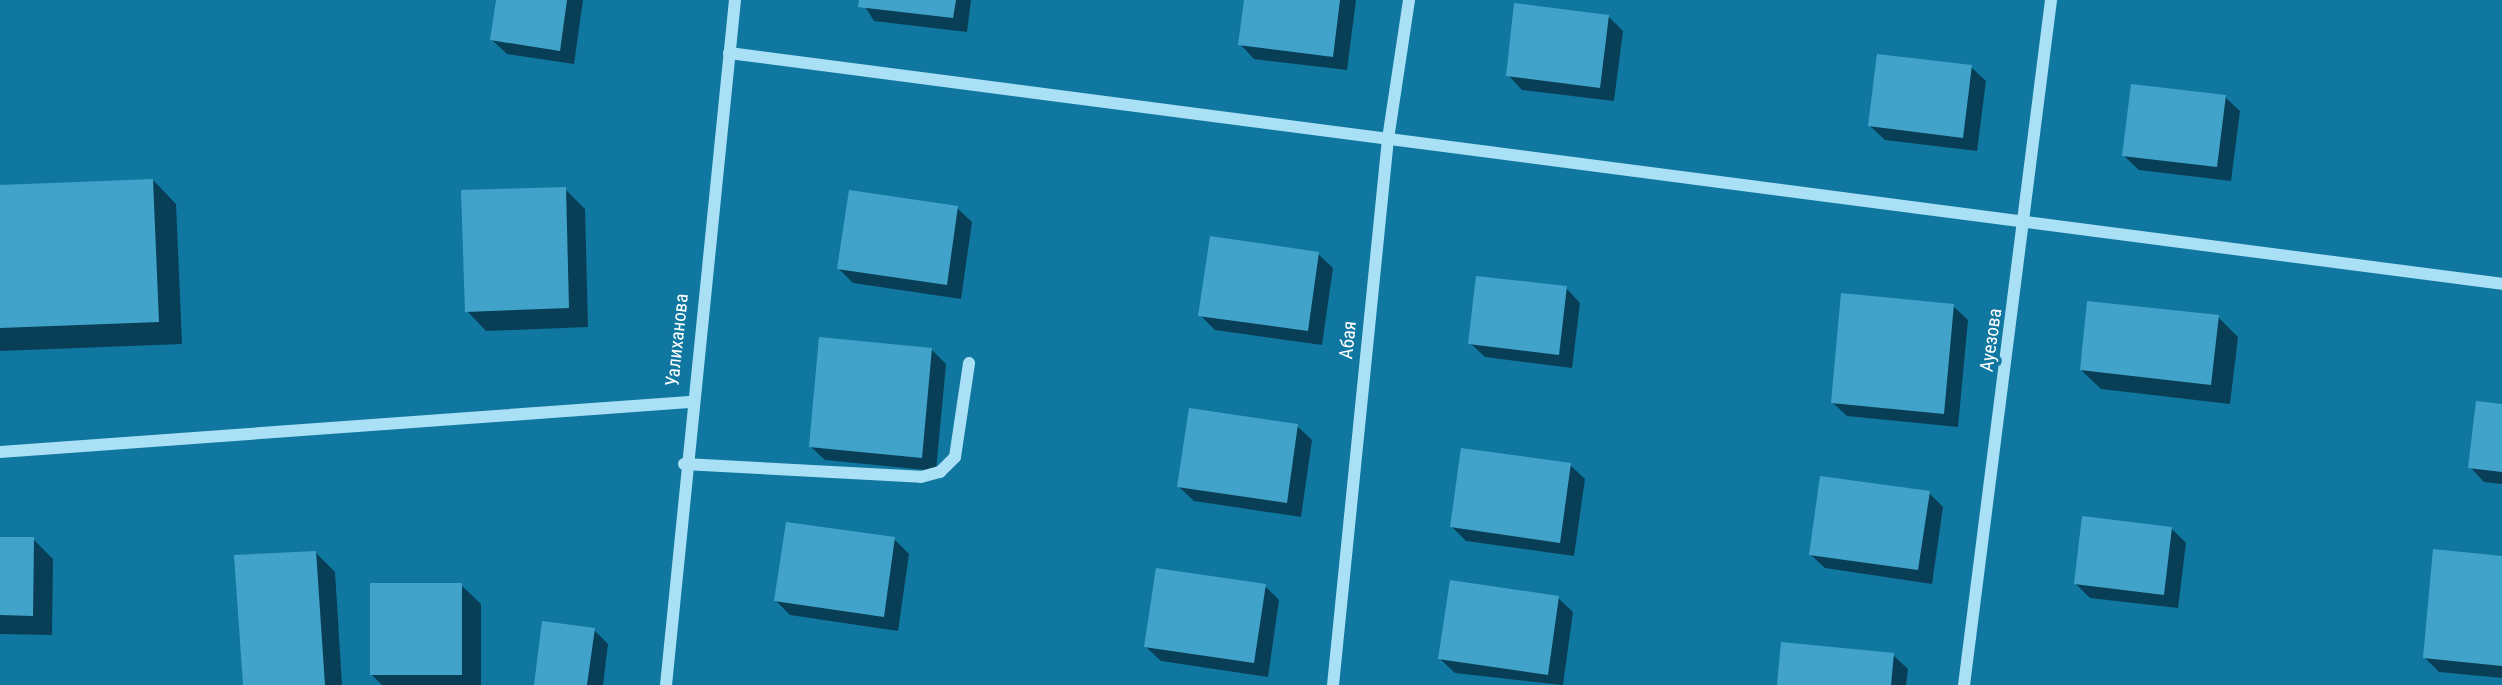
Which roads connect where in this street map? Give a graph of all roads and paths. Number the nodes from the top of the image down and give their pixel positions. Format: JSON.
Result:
{"nodes":[{"id":1,"x":735,"y":0,"type":"edge"},
{"id":2,"x":1409,"y":0,"type":"edge"},
{"id":3,"x":2051,"y":0,"type":"edge"},
{"id":4,"x":729,"y":53,"type":"junction"},
{"id":5,"x":1388,"y":139,"type":"junction"},
{"id":6,"x":2027,"y":222,"type":"junction"},
{"id":7,"x":2502,"y":284,"type":"edge"},
{"id":8,"x":969,"y":363,"type":"dead end"},
{"id":9,"x":689,"y":402,"type":"junction"},
{"id":10,"x":0,"y":452,"type":"edge"},
{"id":11,"x":684,"y":464,"type":"junction"},
{"id":12,"x":666,"y":685,"type":"edge"},
{"id":13,"x":1333,"y":685,"type":"edge"},
{"id":14,"x":1964,"y":685,"type":"edge"}],
"edges":[{"from":1,"to":4,"type":"street","name":"Уалиханова"},
{"from":2,"to":5,"type":"street","name":"Абая"},
{"from":3,"to":6,"type":"street","name":"Ауезова"},
{"from":4,"to":5,"type":"street"},
{"from":4,"to":9,"type":"street","name":"Уалиханова"},
{"from":5,"to":6,"type":"street"},
{"from":5,"to":13,"type":"street","name":"Абая"},
{"from":6,"to":7,"type":"street"},
{"from":6,"to":14,"type":"street","name":"Ауезова"},
{"from":8,"to":11,"type":"street"},
{"from":9,"to":10,"type":"street"},
{"from":9,"to":11,"type":"street","name":"Уалиханова"},
{"from":11,"to":12,"type":"street","name":"Уалиханова"}]}
